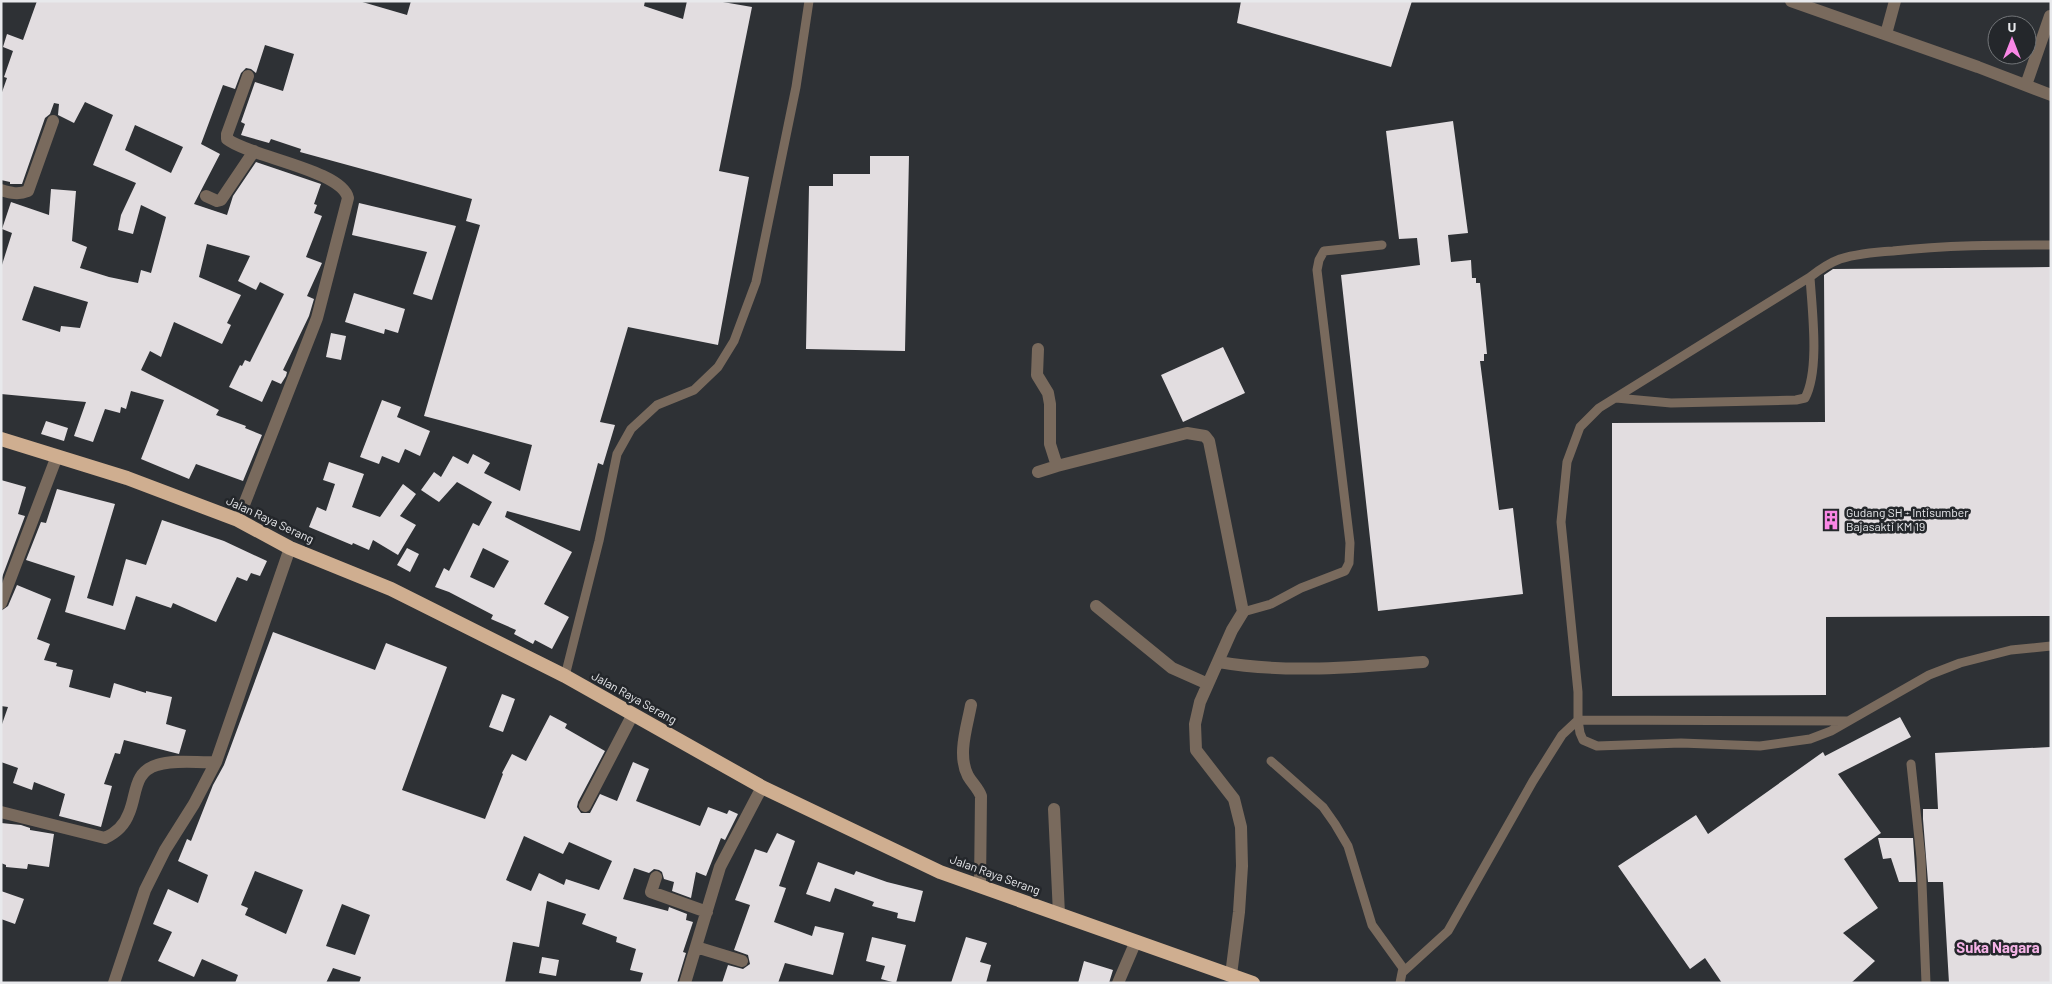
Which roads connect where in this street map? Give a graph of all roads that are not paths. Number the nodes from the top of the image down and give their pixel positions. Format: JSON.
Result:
{"nodes":[{"id":1,"x":809,"y":1,"type":"edge"},
{"id":2,"x":1791,"y":1,"type":"edge"},
{"id":3,"x":1895,"y":1,"type":"edge"},
{"id":4,"x":2050,"y":16,"type":"edge"},
{"id":5,"x":1886,"y":34,"type":"junction"},
{"id":6,"x":248,"y":76,"type":"dead end"},
{"id":7,"x":2026,"y":85,"type":"junction"},
{"id":8,"x":2051,"y":95,"type":"edge"},
{"id":9,"x":53,"y":121,"type":"dead end"},
{"id":10,"x":254,"y":151,"type":"junction"},
{"id":11,"x":1,"y":190,"type":"edge"},
{"id":12,"x":206,"y":196,"type":"dead end"},
{"id":13,"x":1382,"y":245,"type":"dead end"},
{"id":14,"x":2051,"y":245,"type":"edge"},
{"id":15,"x":1810,"y":277,"type":"junction"},
{"id":16,"x":1038,"y":349,"type":"dead end"},
{"id":17,"x":1616,"y":398,"type":"junction"},
{"id":18,"x":1,"y":439,"type":"edge"},
{"id":19,"x":57,"y":456,"type":"junction"},
{"id":20,"x":1057,"y":466,"type":"junction"},
{"id":21,"x":1038,"y":472,"type":"dead end"},
{"id":22,"x":238,"y":520,"type":"junction"},
{"id":23,"x":290,"y":548,"type":"junction"},
{"id":24,"x":1,"y":603,"type":"edge"},
{"id":25,"x":1096,"y":606,"type":"dead end"},
{"id":26,"x":1243,"y":612,"type":"junction"},
{"id":27,"x":2051,"y":646,"type":"edge"},
{"id":28,"x":1219,"y":662,"type":"junction"},
{"id":29,"x":1423,"y":662,"type":"dead end"},
{"id":30,"x":565,"y":676,"type":"junction"},
{"id":31,"x":1208,"y":684,"type":"junction"},
{"id":32,"x":971,"y":705,"type":"dead end"},
{"id":33,"x":633,"y":714,"type":"junction"},
{"id":34,"x":1578,"y":720,"type":"junction"},
{"id":35,"x":1850,"y":720,"type":"junction"},
{"id":36,"x":1270,"y":761,"type":"dead end"},
{"id":37,"x":216,"y":762,"type":"junction"},
{"id":38,"x":1911,"y":764,"type":"dead end"},
{"id":39,"x":762,"y":787,"type":"junction"},
{"id":40,"x":585,"y":806,"type":"dead end"},
{"id":41,"x":1054,"y":809,"type":"dead end"},
{"id":42,"x":1,"y":812,"type":"edge"},
{"id":43,"x":656,"y":877,"type":"dead end"},
{"id":44,"x":980,"y":886,"type":"junction"},
{"id":45,"x":707,"y":912,"type":"junction"},
{"id":46,"x":1059,"y":914,"type":"junction"},
{"id":47,"x":1136,"y":941,"type":"junction"},
{"id":48,"x":696,"y":947,"type":"junction"},
{"id":49,"x":742,"y":961,"type":"dead end"},
{"id":50,"x":1403,"y":972,"type":"junction"},
{"id":51,"x":1231,"y":975,"type":"junction"},
{"id":52,"x":114,"y":983,"type":"edge"},
{"id":53,"x":686,"y":983,"type":"edge"},
{"id":54,"x":1118,"y":983,"type":"edge"},
{"id":55,"x":1253,"y":983,"type":"edge"},
{"id":56,"x":1400,"y":983,"type":"edge"},
{"id":57,"x":1926,"y":983,"type":"edge"}],
"edges":[{"from":1,"to":30,"type":"lane"},
{"from":2,"to":5,"type":"street"},
{"from":3,"to":5,"type":"street"},
{"from":4,"to":7,"type":"street"},
{"from":5,"to":7,"type":"street"},
{"from":6,"to":10,"type":"street"},
{"from":7,"to":8,"type":"street"},
{"from":9,"to":11,"type":"street"},
{"from":10,"to":12,"type":"street"},
{"from":10,"to":22,"type":"street"},
{"from":13,"to":26,"type":"lane"},
{"from":14,"to":15,"type":"lane"},
{"from":15,"to":17,"type":"lane"},
{"from":15,"to":17,"type":"lane"},
{"from":16,"to":20,"type":"street"},
{"from":17,"to":34,"type":"lane"},
{"from":18,"to":19,"type":"highway","name":"Jalan Raya Serang"},
{"from":19,"to":22,"type":"highway","name":"Jalan Raya Serang"},
{"from":19,"to":24,"type":"street"},
{"from":20,"to":21,"type":"street"},
{"from":20,"to":26,"type":"street"},
{"from":22,"to":23,"type":"highway","name":"Jalan Raya Serang"},
{"from":23,"to":30,"type":"highway","name":"Jalan Raya Serang"},
{"from":23,"to":37,"type":"street"},
{"from":25,"to":31,"type":"street"},
{"from":26,"to":28,"type":"street"},
{"from":27,"to":35,"type":"lane"},
{"from":28,"to":29,"type":"street"},
{"from":28,"to":31,"type":"street"},
{"from":30,"to":33,"type":"highway","name":"Jalan Raya Serang"},
{"from":31,"to":51,"type":"street"},
{"from":32,"to":44,"type":"street"},
{"from":33,"to":39,"type":"highway","name":"Jalan Raya Serang"},
{"from":33,"to":40,"type":"street"},
{"from":34,"to":35,"type":"lane"},
{"from":34,"to":35,"type":"lane"},
{"from":34,"to":50,"type":"lane"},
{"from":36,"to":50,"type":"lane"},
{"from":37,"to":42,"type":"street"},
{"from":37,"to":52,"type":"street"},
{"from":38,"to":57,"type":"lane"},
{"from":39,"to":44,"type":"highway","name":"Jalan Raya Serang"},
{"from":39,"to":45,"type":"street"},
{"from":41,"to":46,"type":"street"},
{"from":43,"to":45,"type":"street"},
{"from":44,"to":46,"type":"highway","name":"Jalan Raya Serang"},
{"from":45,"to":48,"type":"street"},
{"from":46,"to":47,"type":"highway","name":"Jalan Raya Serang"},
{"from":47,"to":51,"type":"highway","name":"Jalan Raya Serang"},
{"from":47,"to":54,"type":"street"},
{"from":48,"to":49,"type":"street"},
{"from":48,"to":53,"type":"street"},
{"from":50,"to":56,"type":"lane"},
{"from":51,"to":55,"type":"highway","name":"Jalan Raya Serang"}]}
